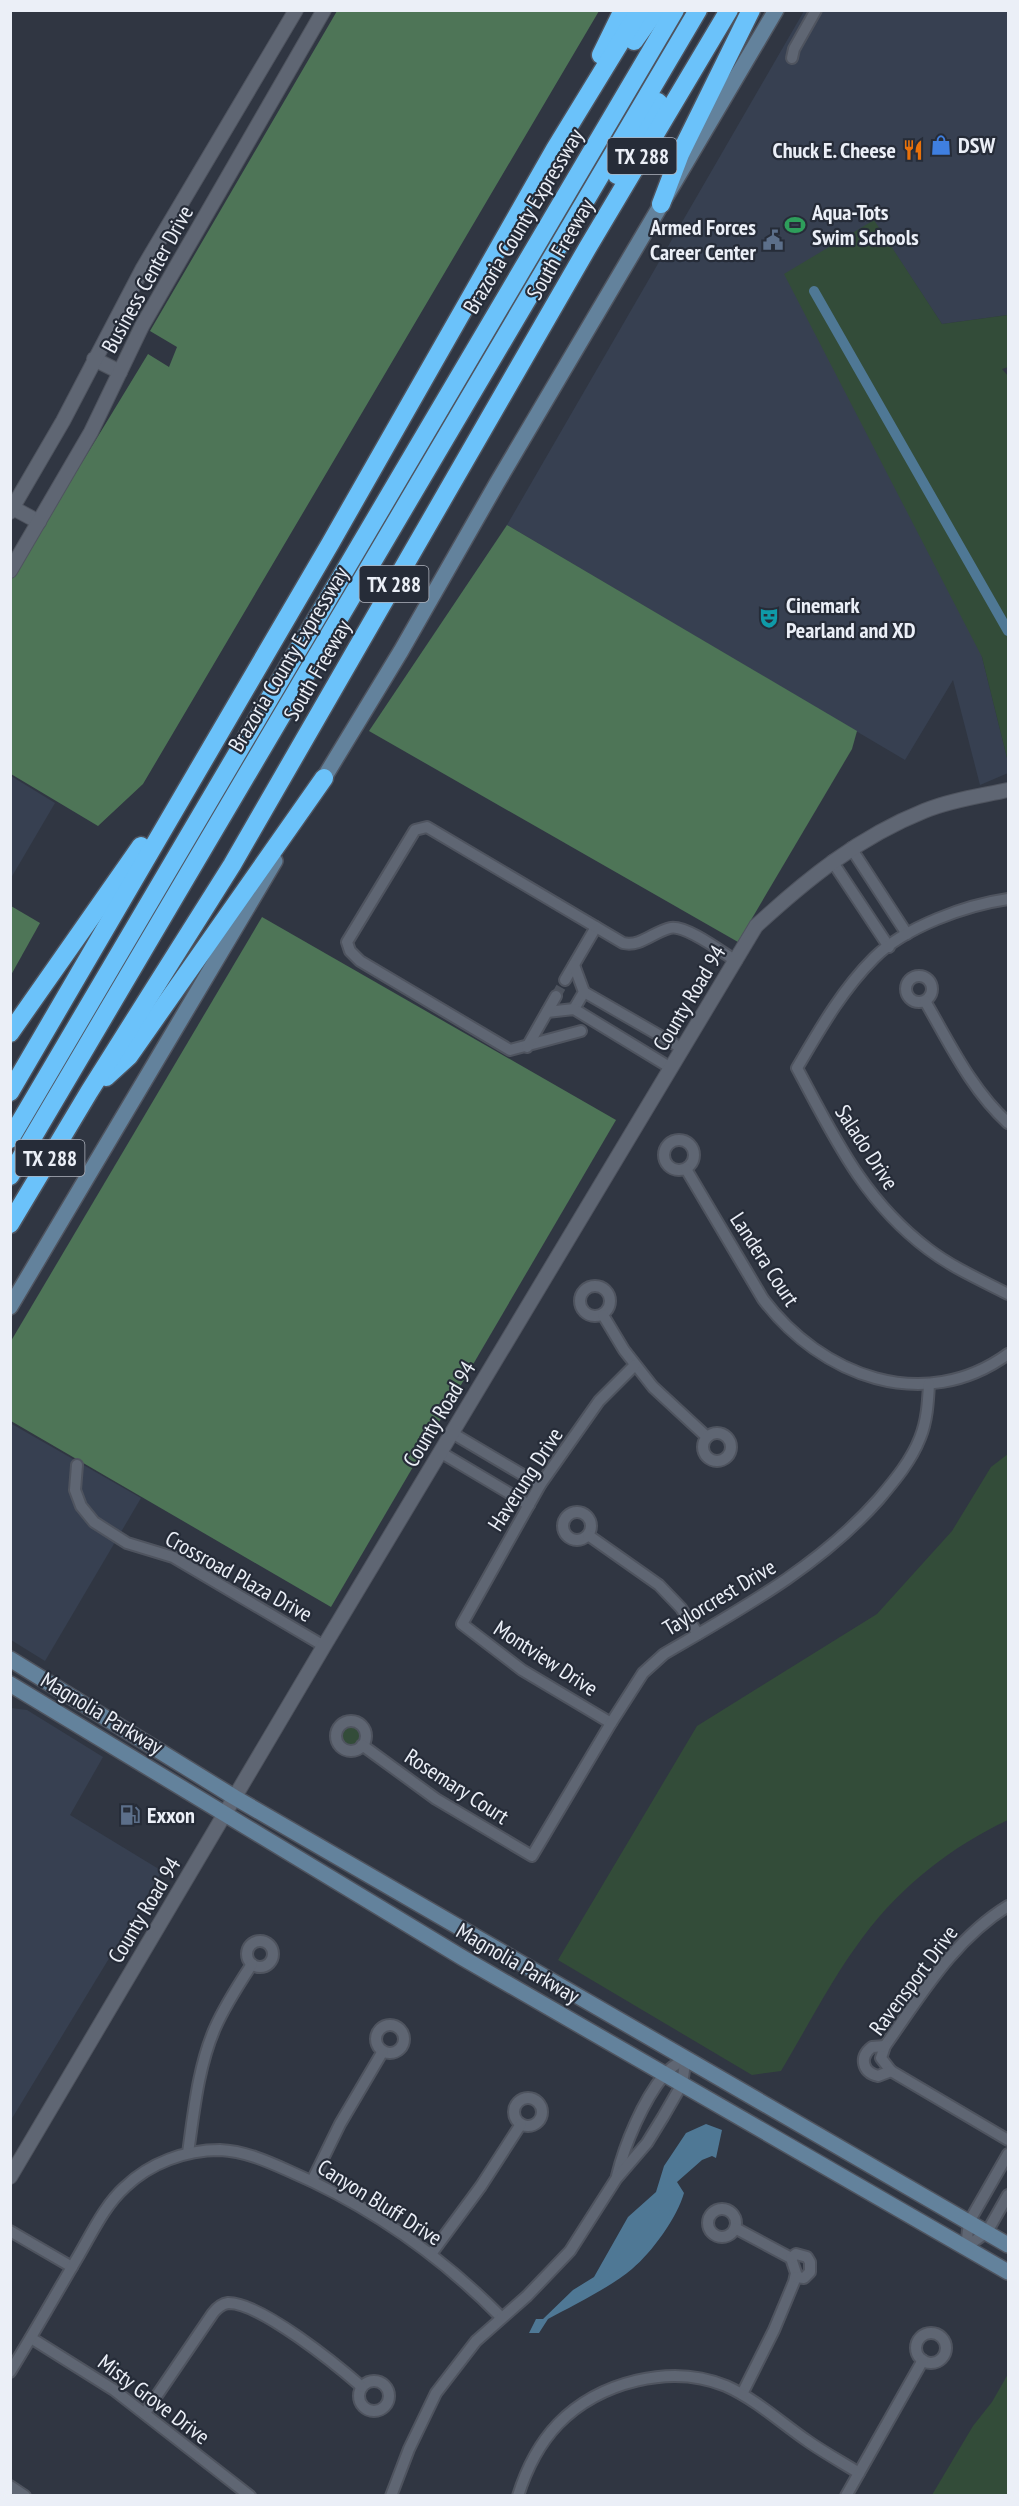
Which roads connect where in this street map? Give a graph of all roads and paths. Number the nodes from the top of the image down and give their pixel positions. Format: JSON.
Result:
{"nodes":[{"id":1,"x":296,"y":10,"type":"edge"},
{"id":2,"x":623,"y":10,"type":"edge"},
{"id":3,"x":640,"y":10,"type":"edge"},
{"id":4,"x":656,"y":10,"type":"edge"},
{"id":5,"x":675,"y":10,"type":"edge"},
{"id":6,"x":698,"y":10,"type":"edge"},
{"id":7,"x":710,"y":10,"type":"edge"},
{"id":8,"x":729,"y":10,"type":"edge"},
{"id":9,"x":751,"y":10,"type":"edge"},
{"id":10,"x":776,"y":10,"type":"edge"},
{"id":11,"x":816,"y":10,"type":"edge"},
{"id":12,"x":324,"y":11,"type":"edge"},
{"id":13,"x":792,"y":58,"type":"dead end"},
{"id":14,"x":555,"y":149,"type":"junction"},
{"id":15,"x":661,"y":204,"type":"junction"},
{"id":16,"x":556,"y":303,"type":"junction"},
{"id":17,"x":94,"y":359,"type":"junction"},
{"id":18,"x":120,"y":372,"type":"junction"},
{"id":19,"x":12,"y":510,"type":"edge"},
{"id":20,"x":39,"y":522,"type":"junction"},
{"id":21,"x":10,"y":571,"type":"edge"},
{"id":22,"x":251,"y":680,"type":"junction"},
{"id":23,"x":324,"y":778,"type":"junction"},
{"id":24,"x":1008,"y":790,"type":"edge"},
{"id":25,"x":851,"y":848,"type":"junction"},
{"id":26,"x":832,"y":861,"type":"junction"},
{"id":27,"x":1008,"y":899,"type":"edge"},
{"id":28,"x":596,"y":927,"type":"junction"},
{"id":29,"x":907,"y":934,"type":"junction"},
{"id":30,"x":889,"y":947,"type":"junction"},
{"id":31,"x":736,"y":961,"type":"junction"},
{"id":32,"x":574,"y":965,"type":"junction"},
{"id":33,"x":565,"y":980,"type":"tunnel mouth"},
{"id":34,"x":584,"y":992,"type":"junction"},
{"id":35,"x":556,"y":996,"type":"tunnel mouth"},
{"id":36,"x":925,"y":1000,"type":"dead end"},
{"id":37,"x":574,"y":1009,"type":"junction"},
{"id":38,"x":547,"y":1012,"type":"junction"},
{"id":39,"x":581,"y":1031,"type":"dead end"},
{"id":40,"x":10,"y":1033,"type":"edge"},
{"id":41,"x":527,"y":1047,"type":"junction"},
{"id":42,"x":683,"y":1049,"type":"junction"},
{"id":43,"x":671,"y":1068,"type":"junction"},
{"id":44,"x":10,"y":1092,"type":"edge"},
{"id":45,"x":89,"y":1092,"type":"junction"},
{"id":46,"x":1008,"y":1123,"type":"edge"},
{"id":47,"x":10,"y":1139,"type":"edge"},
{"id":48,"x":686,"y":1169,"type":"dead end"},
{"id":49,"x":10,"y":1176,"type":"edge"},
{"id":50,"x":10,"y":1224,"type":"edge"},
{"id":51,"x":1008,"y":1294,"type":"edge"},
{"id":52,"x":10,"y":1307,"type":"edge"},
{"id":53,"x":603,"y":1315,"type":"dead end"},
{"id":54,"x":1008,"y":1354,"type":"edge"},
{"id":55,"x":635,"y":1365,"type":"junction"},
{"id":56,"x":929,"y":1384,"type":"junction"},
{"id":57,"x":452,"y":1433,"type":"junction"},
{"id":58,"x":707,"y":1437,"type":"dead end"},
{"id":59,"x":440,"y":1452,"type":"junction"},
{"id":60,"x":77,"y":1465,"type":"dead end"},
{"id":61,"x":540,"y":1485,"type":"junction"},
{"id":62,"x":529,"y":1505,"type":"junction"},
{"id":63,"x":588,"y":1534,"type":"dead end"},
{"id":64,"x":462,"y":1624,"type":"joint"},
{"id":65,"x":698,"y":1634,"type":"junction"},
{"id":66,"x":324,"y":1646,"type":"junction"},
{"id":67,"x":10,"y":1659,"type":"edge"},
{"id":68,"x":10,"y":1684,"type":"edge"},
{"id":69,"x":48,"y":1707,"type":"junction"},
{"id":70,"x":611,"y":1723,"type":"junction"},
{"id":71,"x":118,"y":1725,"type":"junction"},
{"id":72,"x":362,"y":1745,"type":"dead end"},
{"id":73,"x":234,"y":1797,"type":"junction"},
{"id":74,"x":225,"y":1814,"type":"junction"},
{"id":75,"x":532,"y":1856,"type":"joint"},
{"id":76,"x":1008,"y":1906,"type":"edge"},
{"id":77,"x":456,"y":1925,"type":"junction"},
{"id":78,"x":445,"y":1947,"type":"junction"},
{"id":79,"x":252,"y":1964,"type":"dead end"},
{"id":80,"x":885,"y":2046,"type":"junction"},
{"id":81,"x":383,"y":2051,"type":"dead end"},
{"id":82,"x":686,"y":2057,"type":"junction"},
{"id":83,"x":891,"y":2071,"type":"junction"},
{"id":84,"x":665,"y":2073,"type":"junction"},
{"id":85,"x":682,"y":2084,"type":"junction"},
{"id":86,"x":521,"y":2124,"type":"dead end"},
{"id":87,"x":1008,"y":2140,"type":"edge"},
{"id":88,"x":188,"y":2153,"type":"junction"},
{"id":89,"x":1008,"y":2154,"type":"edge"},
{"id":90,"x":10,"y":2177,"type":"edge"},
{"id":91,"x":616,"y":2179,"type":"junction"},
{"id":92,"x":312,"y":2181,"type":"junction"},
{"id":93,"x":1008,"y":2195,"type":"edge"},
{"id":94,"x":969,"y":2222,"type":"junction"},
{"id":95,"x":735,"y":2228,"type":"dead end"},
{"id":96,"x":10,"y":2231,"type":"edge"},
{"id":97,"x":987,"y":2232,"type":"junction"},
{"id":98,"x":1008,"y":2245,"type":"edge"},
{"id":99,"x":966,"y":2247,"type":"junction"},
{"id":100,"x":431,"y":2254,"type":"junction"},
{"id":101,"x":791,"y":2258,"type":"junction"},
{"id":102,"x":72,"y":2267,"type":"junction"},
{"id":103,"x":1008,"y":2272,"type":"edge"},
{"id":104,"x":795,"y":2277,"type":"junction"},
{"id":105,"x":501,"y":2316,"type":"junction"},
{"id":106,"x":31,"y":2338,"type":"junction"},
{"id":107,"x":923,"y":2360,"type":"dead end"},
{"id":108,"x":10,"y":2372,"type":"edge"},
{"id":109,"x":362,"y":2387,"type":"dead end"},
{"id":110,"x":742,"y":2394,"type":"junction"},
{"id":111,"x":145,"y":2413,"type":"junction"},
{"id":112,"x":860,"y":2473,"type":"junction"},
{"id":113,"x":10,"y":2486,"type":"edge"},
{"id":114,"x":26,"y":2496,"type":"edge"},
{"id":115,"x":250,"y":2496,"type":"edge"},
{"id":116,"x":392,"y":2496,"type":"edge"},
{"id":117,"x":518,"y":2496,"type":"edge"},
{"id":118,"x":846,"y":2496,"type":"edge"}],
"edges":[{"from":1,"to":17,"type":"street","name":"Business Center Drive"},
{"from":2,"to":14,"type":"highway"},
{"from":3,"to":14,"type":"highway"},
{"from":4,"to":14,"type":"highway"},
{"from":5,"to":47,"type":"highway","name":"Brazoria County Expressway"},
{"from":6,"to":49,"type":"highway","name":"Brazoria County Expressway"},
{"from":7,"to":16,"type":"highway"},
{"from":8,"to":16,"type":"highway","name":"South Freeway","number":"TX 288"},
{"from":9,"to":15,"type":"highway"},
{"from":10,"to":15,"type":"main road"},
{"from":11,"to":13,"type":"street"},
{"from":12,"to":18,"type":"street","name":"Business Center Drive"},
{"from":14,"to":22,"type":"highway"},
{"from":15,"to":23,"type":"main road"},
{"from":16,"to":45,"type":"highway","name":"South Freeway","number":"TX 288"},
{"from":17,"to":18,"type":"street"},
{"from":17,"to":19,"type":"street","name":"Business Center Drive"},
{"from":18,"to":20,"type":"street","name":"Business Center Drive"},
{"from":19,"to":20,"type":"street"},
{"from":20,"to":21,"type":"street","name":"Business Center Drive"},
{"from":22,"to":40,"type":"highway"},
{"from":22,"to":44,"type":"highway"},
{"from":23,"to":45,"type":"highway"},
{"from":23,"to":52,"type":"main road"},
{"from":24,"to":25,"type":"street","name":"County Road 94"},
{"from":25,"to":26,"type":"street","name":"County Road 94"},
{"from":25,"to":29,"type":"street"},
{"from":26,"to":30,"type":"street"},
{"from":26,"to":31,"type":"street","name":"County Road 94"},
{"from":27,"to":29,"type":"street"},
{"from":28,"to":31,"type":"street"},
{"from":28,"to":32,"type":"street"},
{"from":28,"to":41,"type":"street"},
{"from":29,"to":30,"type":"street"},
{"from":30,"to":51,"type":"street","name":"Salado Drive"},
{"from":31,"to":42,"type":"street","name":"County Road 94"},
{"from":32,"to":33,"type":"street"},
{"from":32,"to":34,"type":"street"},
{"from":34,"to":37,"type":"street"},
{"from":34,"to":42,"type":"street"},
{"from":35,"to":38,"type":"street"},
{"from":36,"to":46,"type":"street"},
{"from":37,"to":38,"type":"street"},
{"from":37,"to":43,"type":"street"},
{"from":38,"to":41,"type":"street"},
{"from":39,"to":41,"type":"street"},
{"from":42,"to":43,"type":"street","name":"County Road 94"},
{"from":43,"to":57,"type":"street","name":"County Road 94"},
{"from":45,"to":50,"type":"highway","name":"South Freeway","number":"TX 288"},
{"from":48,"to":56,"type":"street","name":"Landera Court"},
{"from":53,"to":55,"type":"street"},
{"from":54,"to":56,"type":"street","name":"Landera Court"},
{"from":55,"to":58,"type":"street"},
{"from":55,"to":61,"type":"street","name":"Haverung Drive"},
{"from":56,"to":65,"type":"street","name":"Taylorcrest Drive"},
{"from":57,"to":59,"type":"street","name":"County Road 94"},
{"from":57,"to":61,"type":"street"},
{"from":59,"to":62,"type":"street"},
{"from":59,"to":66,"type":"street","name":"County Road 94"},
{"from":60,"to":66,"type":"street","name":"Crossroad Plaza Drive"},
{"from":61,"to":62,"type":"street","name":"Haverung Drive"},
{"from":62,"to":64,"type":"street","name":"Haverung Drive"},
{"from":63,"to":65,"type":"street"},
{"from":64,"to":70,"type":"street","name":"Montview Drive"},
{"from":65,"to":70,"type":"street","name":"Taylorcrest Drive"},
{"from":66,"to":73,"type":"street","name":"County Road 94"},
{"from":67,"to":71,"type":"main road","name":"Magnolia Parkway"},
{"from":68,"to":69,"type":"main road","name":"Magnolia Parkway"},
{"from":69,"to":71,"type":"main road"},
{"from":69,"to":74,"type":"main road","name":"Magnolia Parkway"},
{"from":70,"to":75,"type":"street","name":"Taylorcrest Drive"},
{"from":71,"to":73,"type":"main road","name":"Magnolia Parkway"},
{"from":72,"to":75,"type":"street","name":"Rosemary Court"},
{"from":73,"to":74,"type":"street","name":"County Road 94"},
{"from":73,"to":77,"type":"main road","name":"Magnolia Parkway"},
{"from":74,"to":78,"type":"main road","name":"Magnolia Parkway"},
{"from":74,"to":90,"type":"street","name":"County Road 94"},
{"from":76,"to":80,"type":"street","name":"Ravensport Drive"},
{"from":77,"to":78,"type":"main road"},
{"from":77,"to":82,"type":"main road","name":"Magnolia Parkway"},
{"from":78,"to":84,"type":"main road","name":"Magnolia Parkway"},
{"from":79,"to":88,"type":"street"},
{"from":80,"to":83,"type":"street","name":"Ravensport Drive"},
{"from":80,"to":83,"type":"street"},
{"from":81,"to":92,"type":"street"},
{"from":82,"to":84,"type":"street"},
{"from":82,"to":85,"type":"street"},
{"from":82,"to":94,"type":"main road","name":"Magnolia Parkway"},
{"from":83,"to":87,"type":"street"},
{"from":84,"to":85,"type":"main road","name":"Magnolia Parkway"},
{"from":84,"to":91,"type":"street"},
{"from":85,"to":91,"type":"street"},
{"from":85,"to":99,"type":"main road","name":"Magnolia Parkway"},
{"from":86,"to":100,"type":"street"},
{"from":88,"to":92,"type":"street","name":"Canyon Bluff Drive"},
{"from":88,"to":102,"type":"street","name":"Canyon Bluff Drive"},
{"from":89,"to":94,"type":"street"},
{"from":91,"to":105,"type":"street"},
{"from":92,"to":100,"type":"street","name":"Canyon Bluff Drive"},
{"from":93,"to":97,"type":"street"},
{"from":94,"to":97,"type":"main road","name":"Magnolia Parkway"},
{"from":94,"to":99,"type":"street"},
{"from":95,"to":101,"type":"street"},
{"from":96,"to":102,"type":"street"},
{"from":97,"to":98,"type":"main road","name":"Magnolia Parkway"},
{"from":97,"to":99,"type":"street"},
{"from":99,"to":103,"type":"main road","name":"Magnolia Parkway"},
{"from":100,"to":105,"type":"street","name":"Canyon Bluff Drive"},
{"from":101,"to":104,"type":"street"},
{"from":101,"to":104,"type":"street"},
{"from":102,"to":106,"type":"street","name":"Canyon Bluff Drive"},
{"from":104,"to":110,"type":"street"},
{"from":105,"to":116,"type":"street"},
{"from":106,"to":108,"type":"street","name":"Canyon Bluff Drive"},
{"from":106,"to":111,"type":"street","name":"Misty Grove Drive"},
{"from":107,"to":112,"type":"street"},
{"from":109,"to":111,"type":"street"},
{"from":110,"to":112,"type":"street"},
{"from":110,"to":117,"type":"street"},
{"from":111,"to":115,"type":"street","name":"Misty Grove Drive"},
{"from":112,"to":118,"type":"street"},
{"from":113,"to":114,"type":"street"}]}
